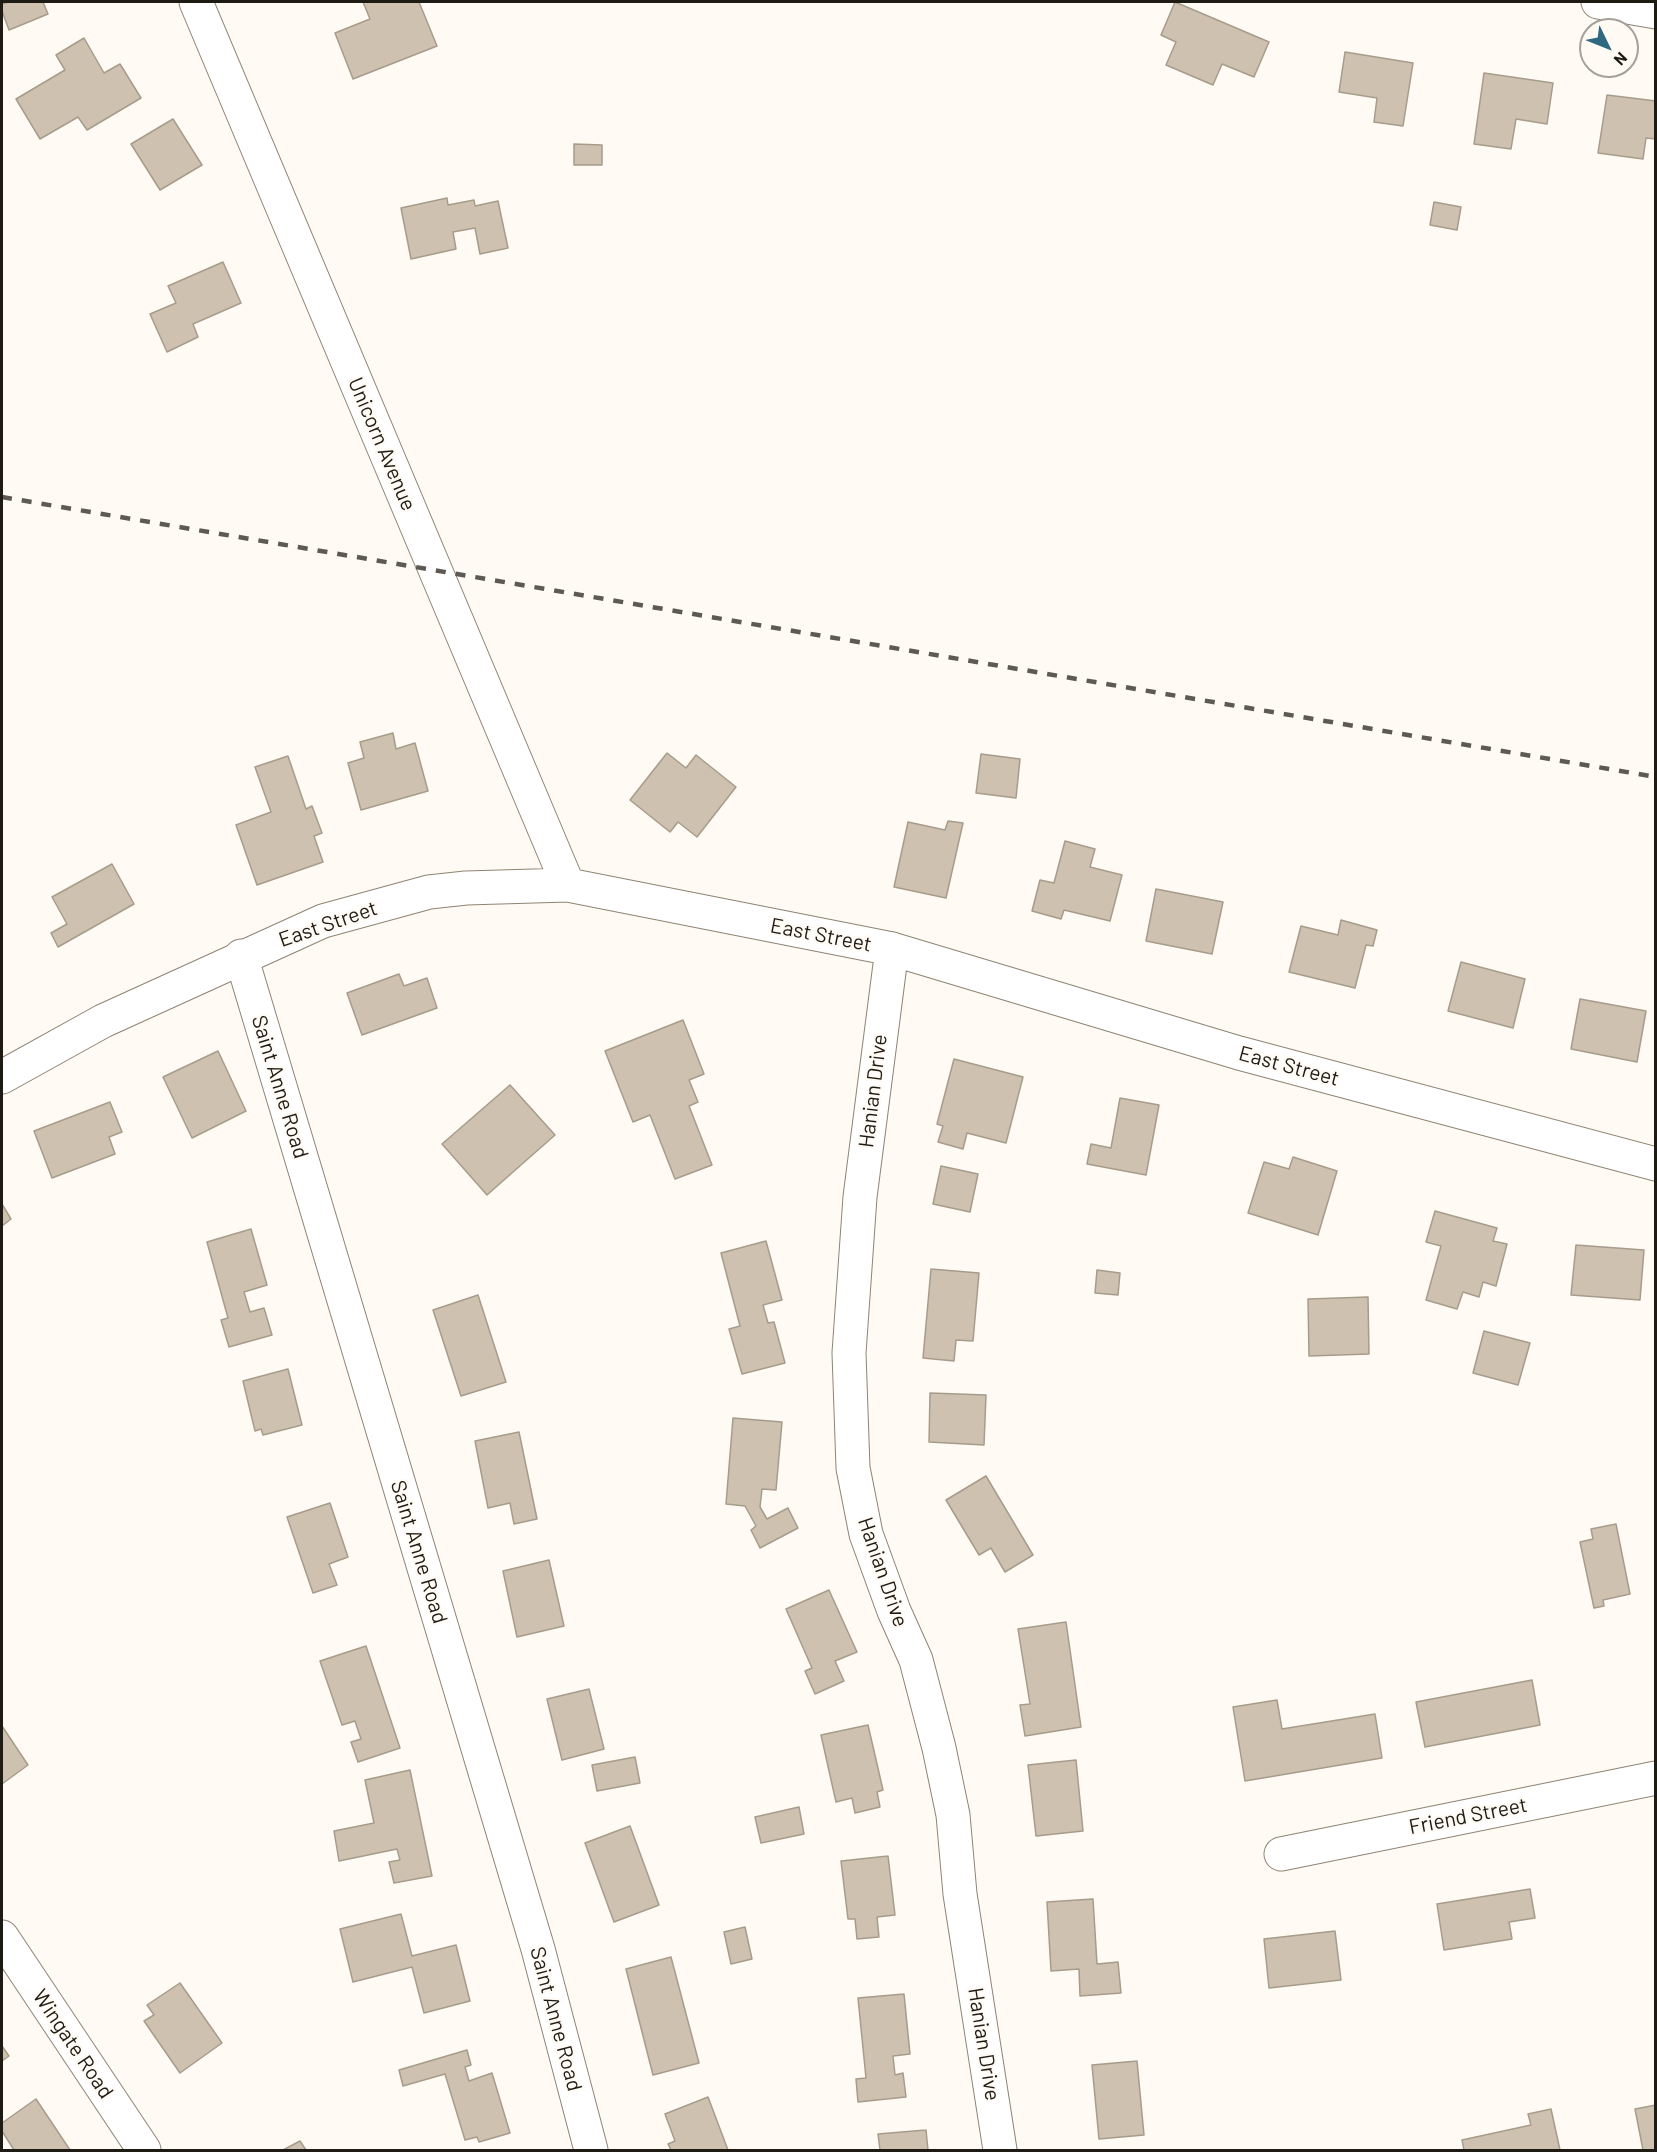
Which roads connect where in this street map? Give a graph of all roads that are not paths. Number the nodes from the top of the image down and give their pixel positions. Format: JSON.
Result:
{"nodes":[{"id":1,"x":196,"y":2,"type":"edge"},
{"id":2,"x":1598,"y":2,"type":"edge"},
{"id":3,"x":1656,"y":12,"type":"edge"},
{"id":4,"x":568,"y":885,"type":"junction"},
{"id":5,"x":892,"y":949,"type":"junction"},
{"id":6,"x":241,"y":956,"type":"junction"},
{"id":7,"x":2,"y":1077,"type":"edge"},
{"id":8,"x":1656,"y":1164,"type":"edge"},
{"id":9,"x":1656,"y":1778,"type":"edge"},
{"id":10,"x":1281,"y":1854,"type":"dead end"},
{"id":11,"x":2,"y":1937,"type":"edge"},
{"id":12,"x":144,"y":2151,"type":"edge"},
{"id":13,"x":591,"y":2151,"type":"edge"},
{"id":14,"x":1000,"y":2151,"type":"edge"}],
"edges":[{"from":1,"to":4,"type":"street","name":"Unicorn Avenue"},
{"from":2,"to":3,"type":"street"},
{"from":4,"to":5,"type":"street","name":"East Street"},
{"from":4,"to":6,"type":"street","name":"East Street"},
{"from":5,"to":8,"type":"street","name":"East Street"},
{"from":5,"to":14,"type":"street","name":"Hanian Drive"},
{"from":6,"to":7,"type":"street","name":"East Street"},
{"from":6,"to":13,"type":"street","name":"Saint Anne Road"},
{"from":9,"to":10,"type":"street","name":"Friend Street"},
{"from":11,"to":12,"type":"street","name":"Wingate Road"}]}
